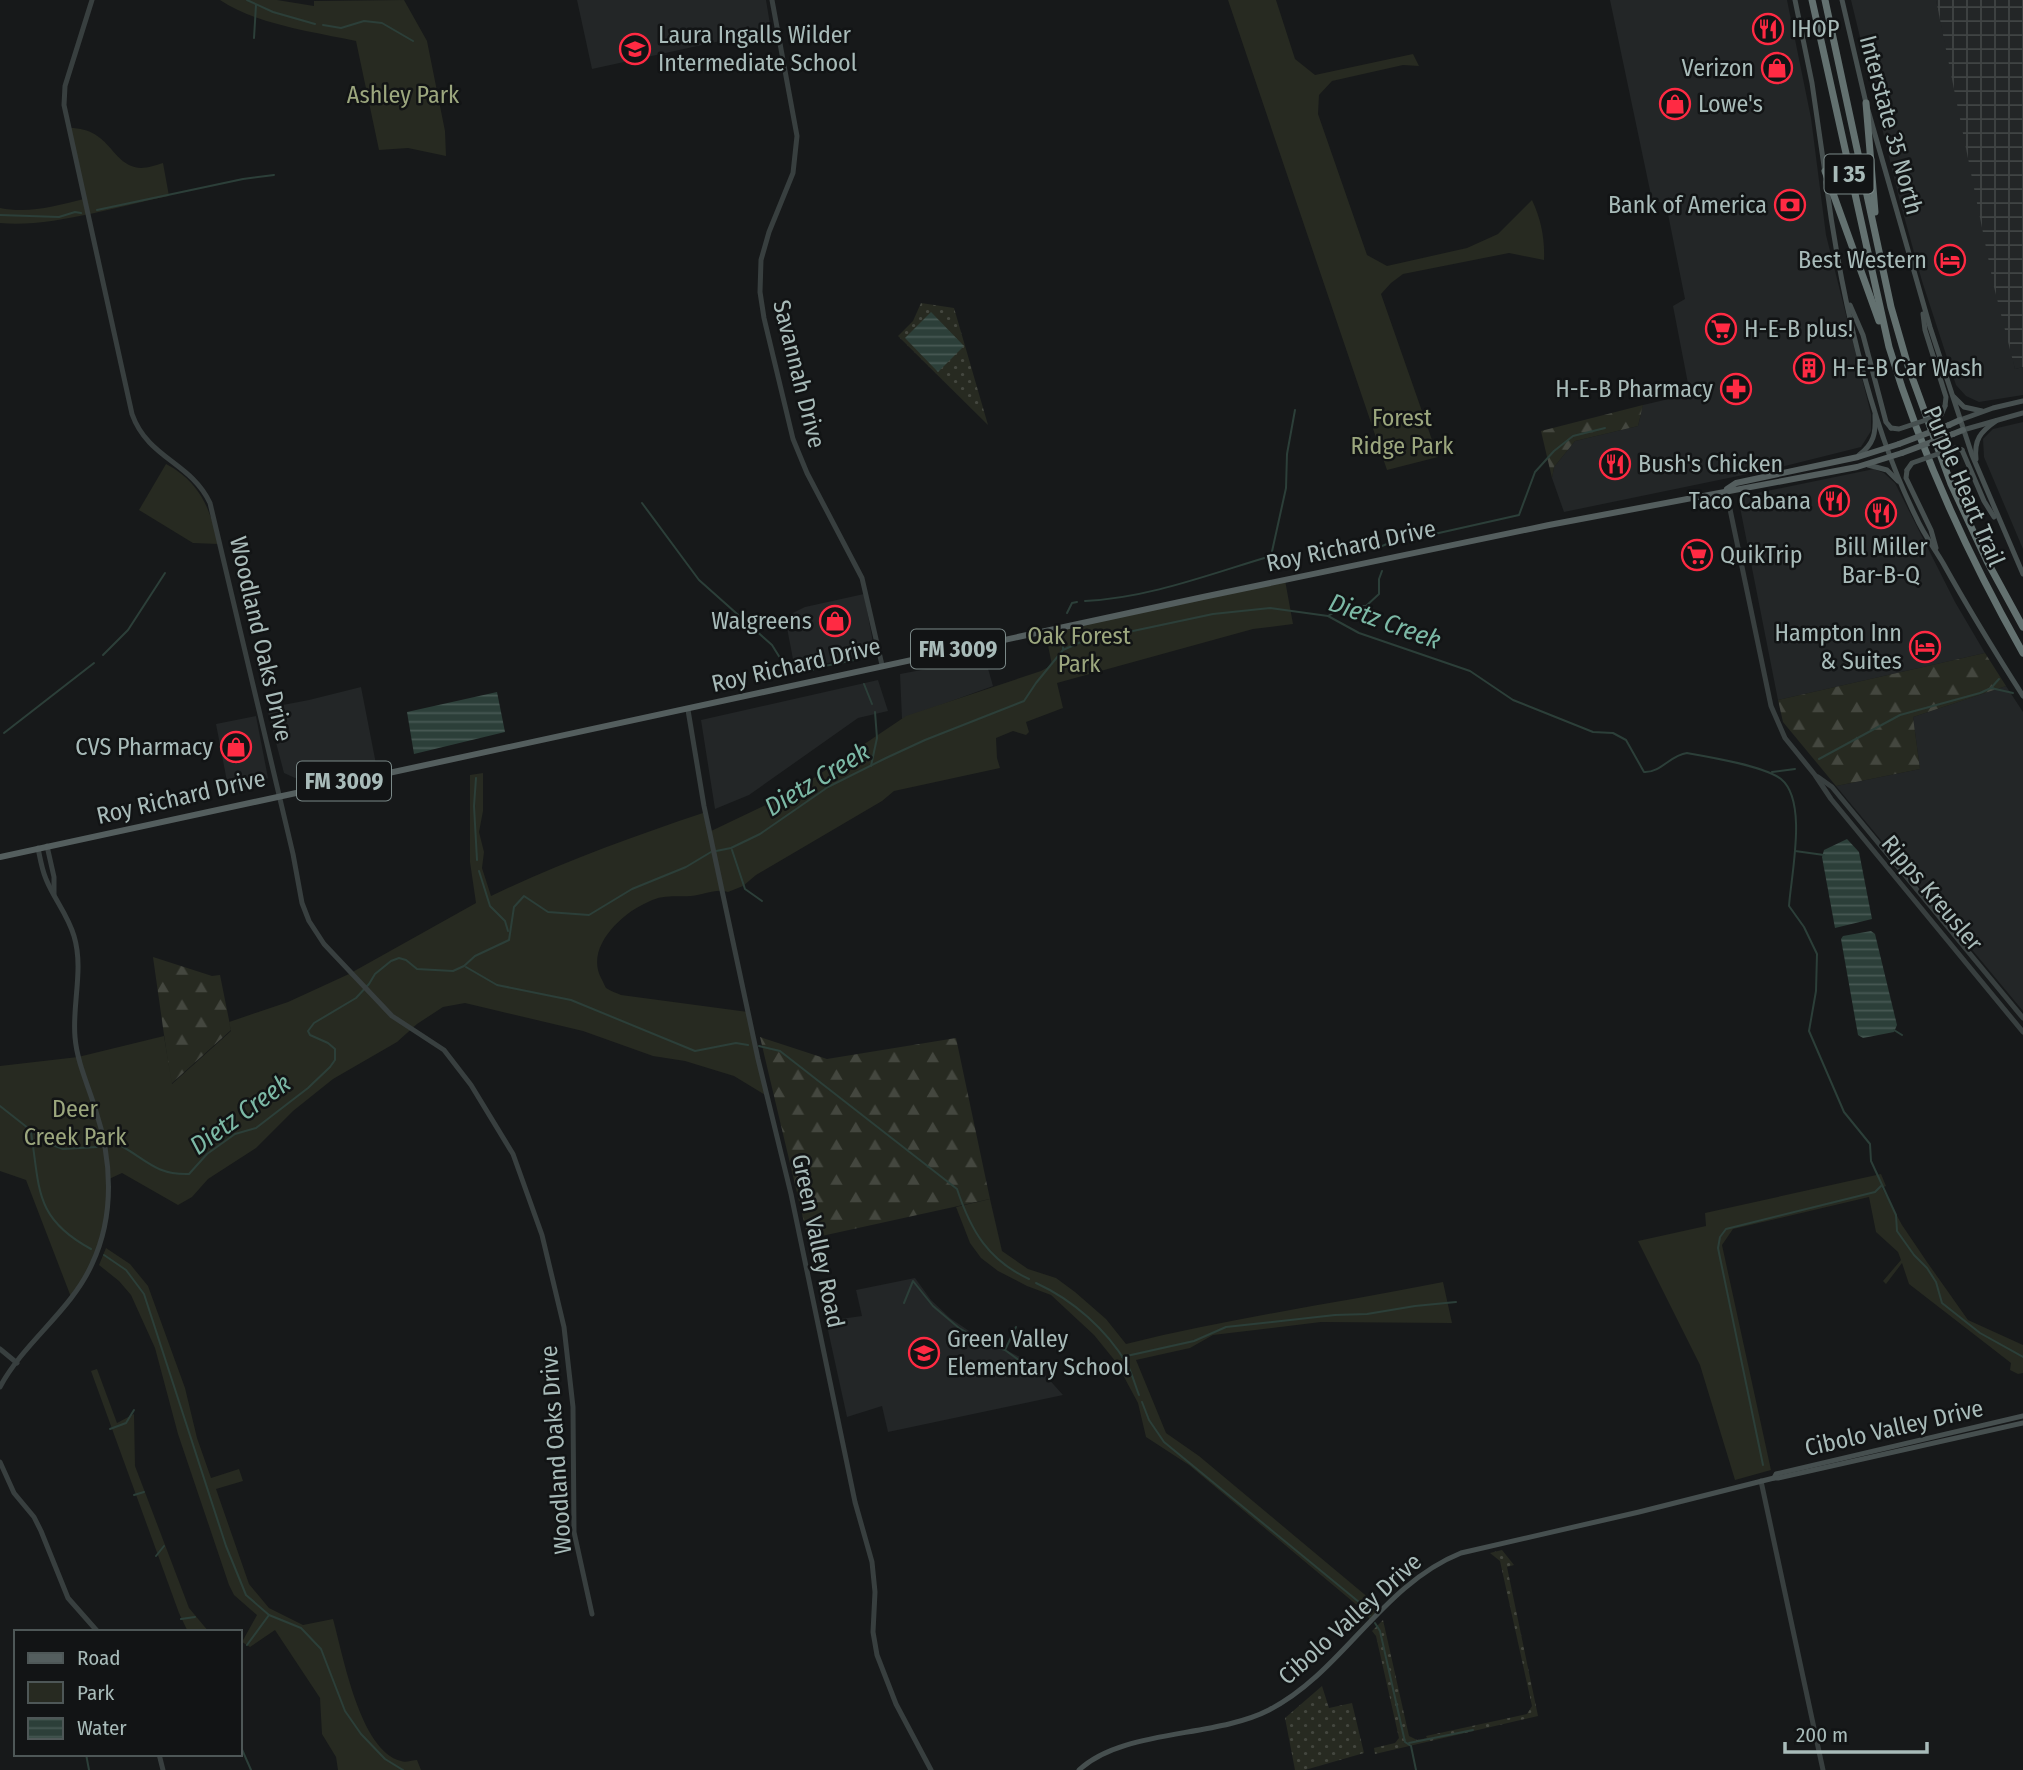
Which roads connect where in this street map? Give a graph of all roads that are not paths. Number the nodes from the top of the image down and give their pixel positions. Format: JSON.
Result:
{"nodes":[{"id":1,"x":92,"y":0,"type":"edge"},
{"id":2,"x":772,"y":0,"type":"edge"},
{"id":3,"x":1795,"y":0,"type":"edge"},
{"id":4,"x":1812,"y":0,"type":"edge"},
{"id":5,"x":1825,"y":0,"type":"edge"},
{"id":6,"x":1842,"y":0,"type":"edge"},
{"id":7,"x":1866,"y":103,"type":"junction"},
{"id":8,"x":1825,"y":171,"type":"junction"},
{"id":9,"x":1878,"y":244,"type":"junction"},
{"id":10,"x":1844,"y":289,"type":"junction"},
{"id":11,"x":1921,"y":300,"type":"junction"},
{"id":12,"x":1889,"y":347,"type":"junction"},
{"id":13,"x":1952,"y":395,"type":"junction"},
{"id":14,"x":2023,"y":401,"type":"edge"},
{"id":15,"x":1875,"y":408,"type":"junction"},
{"id":16,"x":1985,"y":411,"type":"junction"},
{"id":17,"x":2023,"y":413,"type":"edge"},
{"id":18,"x":2001,"y":418,"type":"junction"},
{"id":19,"x":1960,"y":420,"type":"junction"},
{"id":20,"x":1963,"y":430,"type":"junction"},
{"id":21,"x":1888,"y":448,"type":"junction"},
{"id":22,"x":1858,"y":457,"type":"junction"},
{"id":23,"x":1891,"y":457,"type":"junction"},
{"id":24,"x":1864,"y":465,"type":"junction"},
{"id":25,"x":1976,"y":467,"type":"junction"},
{"id":26,"x":1901,"y":484,"type":"junction"},
{"id":27,"x":1726,"y":490,"type":"junction"},
{"id":28,"x":2009,"y":541,"type":"junction"},
{"id":29,"x":1938,"y":555,"type":"junction"},
{"id":30,"x":2023,"y":574,"type":"edge"},
{"id":31,"x":2023,"y":627,"type":"edge"},
{"id":32,"x":2023,"y":652,"type":"edge"},
{"id":33,"x":883,"y":665,"type":"junction"},
{"id":34,"x":2023,"y":696,"type":"edge"},
{"id":35,"x":688,"y":710,"type":"junction"},
{"id":36,"x":1815,"y":775,"type":"junction"},
{"id":37,"x":279,"y":795,"type":"junction"},
{"id":38,"x":47,"y":846,"type":"junction"},
{"id":39,"x":38,"y":848,"type":"junction"},
{"id":40,"x":0,"y":857,"type":"edge"},
{"id":41,"x":54,"y":894,"type":"junction"},
{"id":42,"x":2023,"y":1018,"type":"edge"},
{"id":43,"x":2023,"y":1032,"type":"edge"},
{"id":44,"x":0,"y":1349,"type":"edge"},
{"id":45,"x":17,"y":1363,"type":"junction"},
{"id":46,"x":0,"y":1387,"type":"edge"},
{"id":47,"x":2023,"y":1416,"type":"edge"},
{"id":48,"x":2023,"y":1423,"type":"edge"},
{"id":49,"x":0,"y":1462,"type":"edge"},
{"id":50,"x":1774,"y":1478,"type":"junction"},
{"id":51,"x":1761,"y":1481,"type":"junction"},
{"id":52,"x":592,"y":1614,"type":"dead end"},
{"id":53,"x":97,"y":1630,"type":"edge"},
{"id":54,"x":931,"y":1770,"type":"edge"},
{"id":55,"x":1079,"y":1770,"type":"edge"},
{"id":56,"x":1823,"y":1770,"type":"edge"}],
"edges":[{"from":1,"to":37,"type":"street","name":"Woodland Oaks Drive"},
{"from":2,"to":33,"type":"street","name":"Savannah Drive"},
{"from":3,"to":8,"type":"main road"},
{"from":4,"to":12,"type":"highway","name":"Purple Heart Trail","number":"I 35"},
{"from":5,"to":9,"type":"highway","name":"Purple Heart Trail","number":"I 35"},
{"from":6,"to":7,"type":"main road","name":"Interstate 35 North"},
{"from":7,"to":9,"type":"highway"},
{"from":7,"to":11,"type":"main road","name":"Interstate 35 North"},
{"from":8,"to":10,"type":"main road"},
{"from":8,"to":12,"type":"highway"},
{"from":9,"to":31,"type":"highway","name":"Purple Heart Trail","number":"I 35"},
{"from":10,"to":11,"type":"main road","bridge":true},
{"from":10,"to":15,"type":"main road"},
{"from":11,"to":13,"type":"main road","name":"Interstate 35 North"},
{"from":12,"to":32,"type":"highway","name":"Purple Heart Trail","number":"I 35"},
{"from":13,"to":16,"type":"main road"},
{"from":13,"to":19,"type":"main road","name":"Interstate 35 North"},
{"from":14,"to":16,"type":"main road","number":"FM 3009"},
{"from":15,"to":21,"type":"main road"},
{"from":15,"to":22,"type":"main road"},
{"from":16,"to":19,"type":"main road","number":"FM 3009"},
{"from":17,"to":18,"type":"main road","number":"FM 3009"},
{"from":18,"to":20,"type":"main road","number":"FM 3009"},
{"from":18,"to":25,"type":"main road"},
{"from":19,"to":20,"type":"main road","name":"Interstate 35 North"},
{"from":19,"to":21,"type":"main road","number":"FM 3009","bridge":true},
{"from":20,"to":23,"type":"main road","number":"FM 3009","bridge":true},
{"from":20,"to":25,"type":"main road","name":"Interstate 35 North"},
{"from":21,"to":22,"type":"main road","name":"Roy Richard Drive","number":"FM 3009"},
{"from":21,"to":23,"type":"main road"},
{"from":22,"to":27,"type":"main road","name":"Roy Richard Drive","number":"FM 3009"},
{"from":23,"to":24,"type":"main road","name":"Roy Richard Drive","number":"FM 3009"},
{"from":23,"to":26,"type":"main road"},
{"from":24,"to":26,"type":"main road"},
{"from":24,"to":27,"type":"main road","name":"Roy Richard Drive","number":"FM 3009"},
{"from":25,"to":28,"type":"main road","name":"Interstate 35 North"},
{"from":26,"to":29,"type":"main road"},
{"from":27,"to":33,"type":"main road","name":"Roy Richard Drive","number":"FM 3009"},
{"from":27,"to":36,"type":"street","name":"Ripps Kreusler"},
{"from":28,"to":29,"type":"main road","bridge":true},
{"from":28,"to":30,"type":"main road","name":"Interstate 35 North"},
{"from":29,"to":34,"type":"main road"},
{"from":33,"to":35,"type":"main road","name":"Roy Richard Drive","number":"FM 3009"},
{"from":35,"to":37,"type":"main road","name":"Roy Richard Drive","number":"FM 3009"},
{"from":35,"to":54,"type":"street","name":"Green Valley Road"},
{"from":36,"to":42,"type":"street","name":"Ripps Kreusler"},
{"from":36,"to":43,"type":"street","name":"Ripps Kreusler"},
{"from":37,"to":38,"type":"main road","name":"Roy Richard Drive","number":"FM 3009"},
{"from":37,"to":52,"type":"street","name":"Woodland Oaks Drive"},
{"from":38,"to":39,"type":"main road","name":"Roy Richard Drive","number":"FM 3009"},
{"from":38,"to":41,"type":"street"},
{"from":39,"to":40,"type":"main road","name":"Roy Richard Drive","number":"FM 3009"},
{"from":39,"to":41,"type":"street"},
{"from":41,"to":45,"type":"street"},
{"from":44,"to":45,"type":"street"},
{"from":45,"to":46,"type":"street"},
{"from":47,"to":50,"type":"main road","name":"Cibolo Valley Drive"},
{"from":48,"to":50,"type":"main road","name":"Cibolo Valley Drive"},
{"from":49,"to":53,"type":"street"},
{"from":50,"to":51,"type":"main road","name":"Cibolo Valley Drive"},
{"from":51,"to":55,"type":"main road","name":"Cibolo Valley Drive"},
{"from":51,"to":56,"type":"street"}]}
